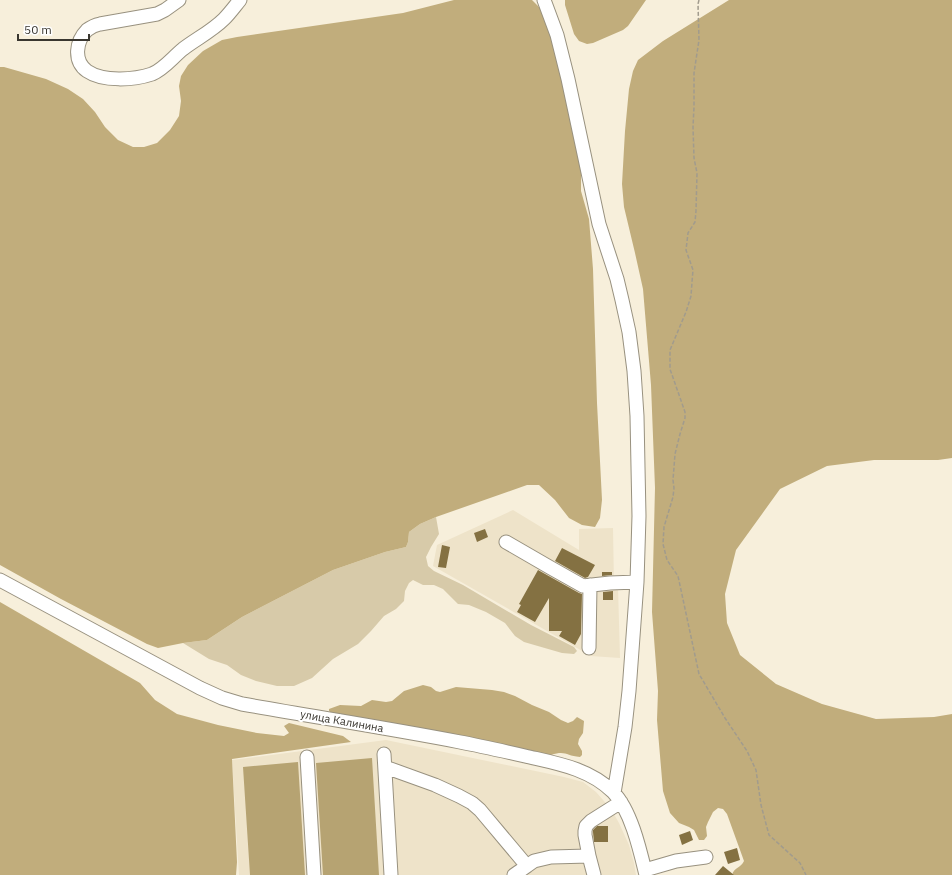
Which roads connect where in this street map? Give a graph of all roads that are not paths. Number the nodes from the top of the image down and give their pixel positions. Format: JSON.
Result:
{"nodes":[{"id":1,"x":179,"y":0,"type":"edge"},
{"id":2,"x":240,"y":0,"type":"edge"},
{"id":3,"x":544,"y":0,"type":"edge"},
{"id":4,"x":506,"y":542,"type":"dead end"},
{"id":5,"x":0,"y":580,"type":"edge"},
{"id":6,"x":637,"y":582,"type":"junction"},
{"id":7,"x":590,"y":585,"type":"junction"},
{"id":8,"x":589,"y":648,"type":"dead end"},
{"id":9,"x":307,"y":757,"type":"dead end"},
{"id":10,"x":618,"y":798,"type":"junction"},
{"id":11,"x":589,"y":856,"type":"junction"},
{"id":12,"x":706,"y":856,"type":"dead end"},
{"id":13,"x":527,"y":866,"type":"junction"},
{"id":14,"x":645,"y":873,"type":"edge"},
{"id":15,"x":314,"y":875,"type":"edge"},
{"id":16,"x":391,"y":875,"type":"edge"},
{"id":17,"x":514,"y":875,"type":"edge"},
{"id":18,"x":594,"y":875,"type":"edge"}],
"edges":[{"from":1,"to":2,"type":"street"},
{"from":3,"to":6,"type":"street"},
{"from":4,"to":7,"type":"street"},
{"from":5,"to":10,"type":"street","name":"улица Калинина"},
{"from":6,"to":7,"type":"street"},
{"from":6,"to":10,"type":"street"},
{"from":7,"to":8,"type":"street"},
{"from":9,"to":15,"type":"street"},
{"from":10,"to":11,"type":"street"},
{"from":10,"to":14,"type":"street","name":"улица Калинина"},
{"from":11,"to":13,"type":"street"},
{"from":11,"to":18,"type":"street"},
{"from":12,"to":14,"type":"street"},
{"from":13,"to":16,"type":"street"},
{"from":13,"to":17,"type":"street"}]}
